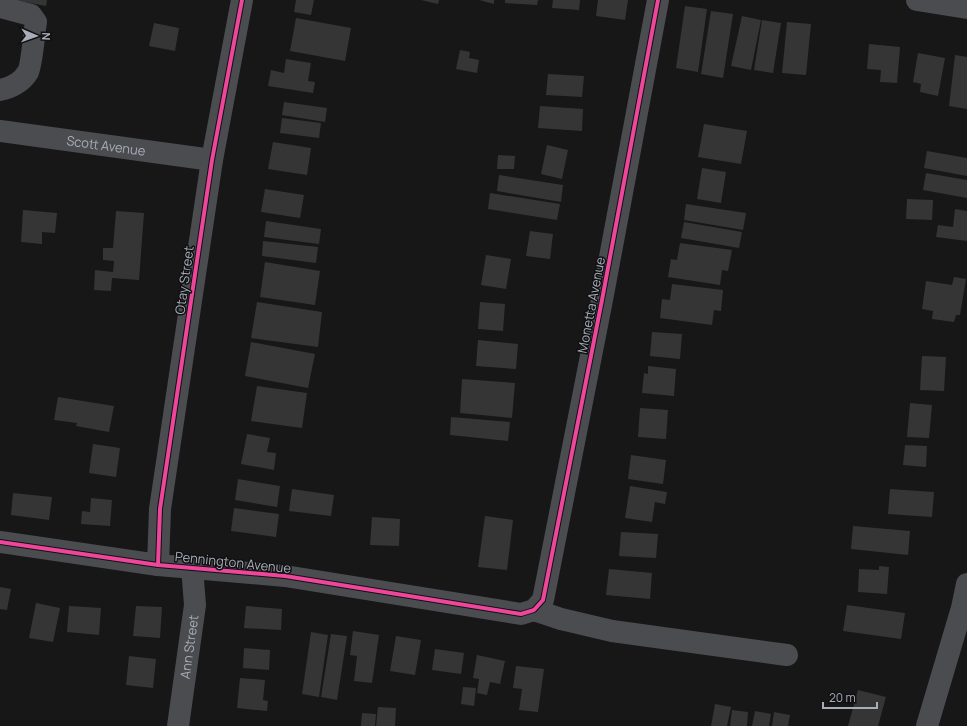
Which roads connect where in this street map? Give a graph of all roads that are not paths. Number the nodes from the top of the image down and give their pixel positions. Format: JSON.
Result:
{"nodes":[{"id":1,"x":242,"y":0,"type":"edge"},
{"id":2,"x":658,"y":0,"type":"edge"},
{"id":3,"x":918,"y":0,"type":"edge"},
{"id":4,"x":0,"y":7,"type":"edge"},
{"id":5,"x":967,"y":8,"type":"edge"},
{"id":6,"x":0,"y":90,"type":"edge"},
{"id":7,"x":0,"y":131,"type":"edge"},
{"id":8,"x":212,"y":160,"type":"junction"},
{"id":9,"x":0,"y":542,"type":"edge"},
{"id":10,"x":158,"y":565,"type":"junction"},
{"id":11,"x":192,"y":567,"type":"junction"},
{"id":12,"x":967,"y":584,"type":"edge"},
{"id":13,"x":534,"y":610,"type":"junction"},
{"id":14,"x":787,"y":655,"type":"dead end"},
{"id":15,"x":178,"y":726,"type":"edge"},
{"id":16,"x":927,"y":726,"type":"edge"}],
"edges":[{"from":1,"to":8,"type":"street","name":"Otay Street"},
{"from":2,"to":13,"type":"street","name":"Monetta Avenue"},
{"from":3,"to":5,"type":"street"},
{"from":4,"to":6,"type":"street"},
{"from":7,"to":8,"type":"street","name":"Scott Avenue"},
{"from":8,"to":10,"type":"street","name":"Otay Street"},
{"from":9,"to":10,"type":"street","name":"Pennington Avenue"},
{"from":10,"to":11,"type":"street","name":"Pennington Avenue"},
{"from":11,"to":13,"type":"street","name":"Pennington Avenue"},
{"from":11,"to":15,"type":"street","name":"Ann Street"},
{"from":12,"to":16,"type":"street"},
{"from":13,"to":14,"type":"street"}]}
